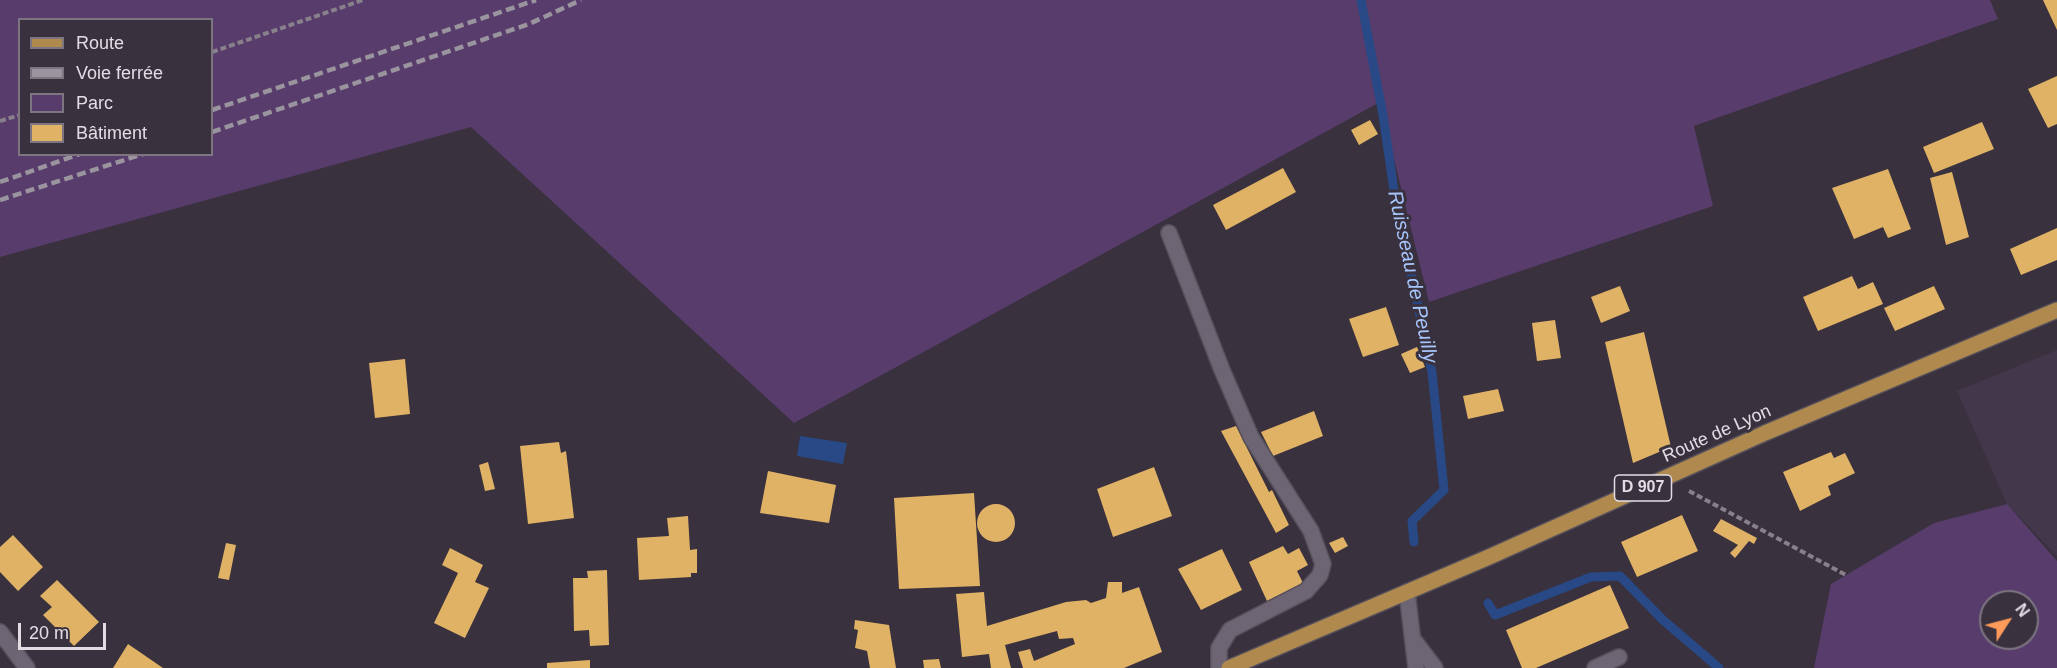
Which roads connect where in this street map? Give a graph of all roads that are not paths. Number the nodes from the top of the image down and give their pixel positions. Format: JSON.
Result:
{"nodes":[{"id":1,"x":1169,"y":233,"type":"dead end"},
{"id":2,"x":2057,"y":310,"type":"edge"},
{"id":3,"x":1407,"y":592,"type":"junction"},
{"id":4,"x":0,"y":632,"type":"edge"},
{"id":5,"x":1413,"y":639,"type":"junction"},
{"id":6,"x":1619,"y":657,"type":"dead end"},
{"id":7,"x":27,"y":668,"type":"edge"},
{"id":8,"x":1219,"y":668,"type":"edge"},
{"id":9,"x":1229,"y":668,"type":"edge"},
{"id":10,"x":1416,"y":668,"type":"edge"},
{"id":11,"x":1436,"y":668,"type":"edge"},
{"id":12,"x":1595,"y":668,"type":"edge"}],
"edges":[{"from":1,"to":8,"type":"street"},
{"from":2,"to":3,"type":"main road","name":"Route de Lyon","number":"D 907"},
{"from":3,"to":5,"type":"street"},
{"from":3,"to":9,"type":"main road","name":"Route de Lyon","number":"D 907"},
{"from":4,"to":7,"type":"street"},
{"from":5,"to":10,"type":"street"},
{"from":5,"to":11,"type":"street"},
{"from":6,"to":12,"type":"street"}]}
